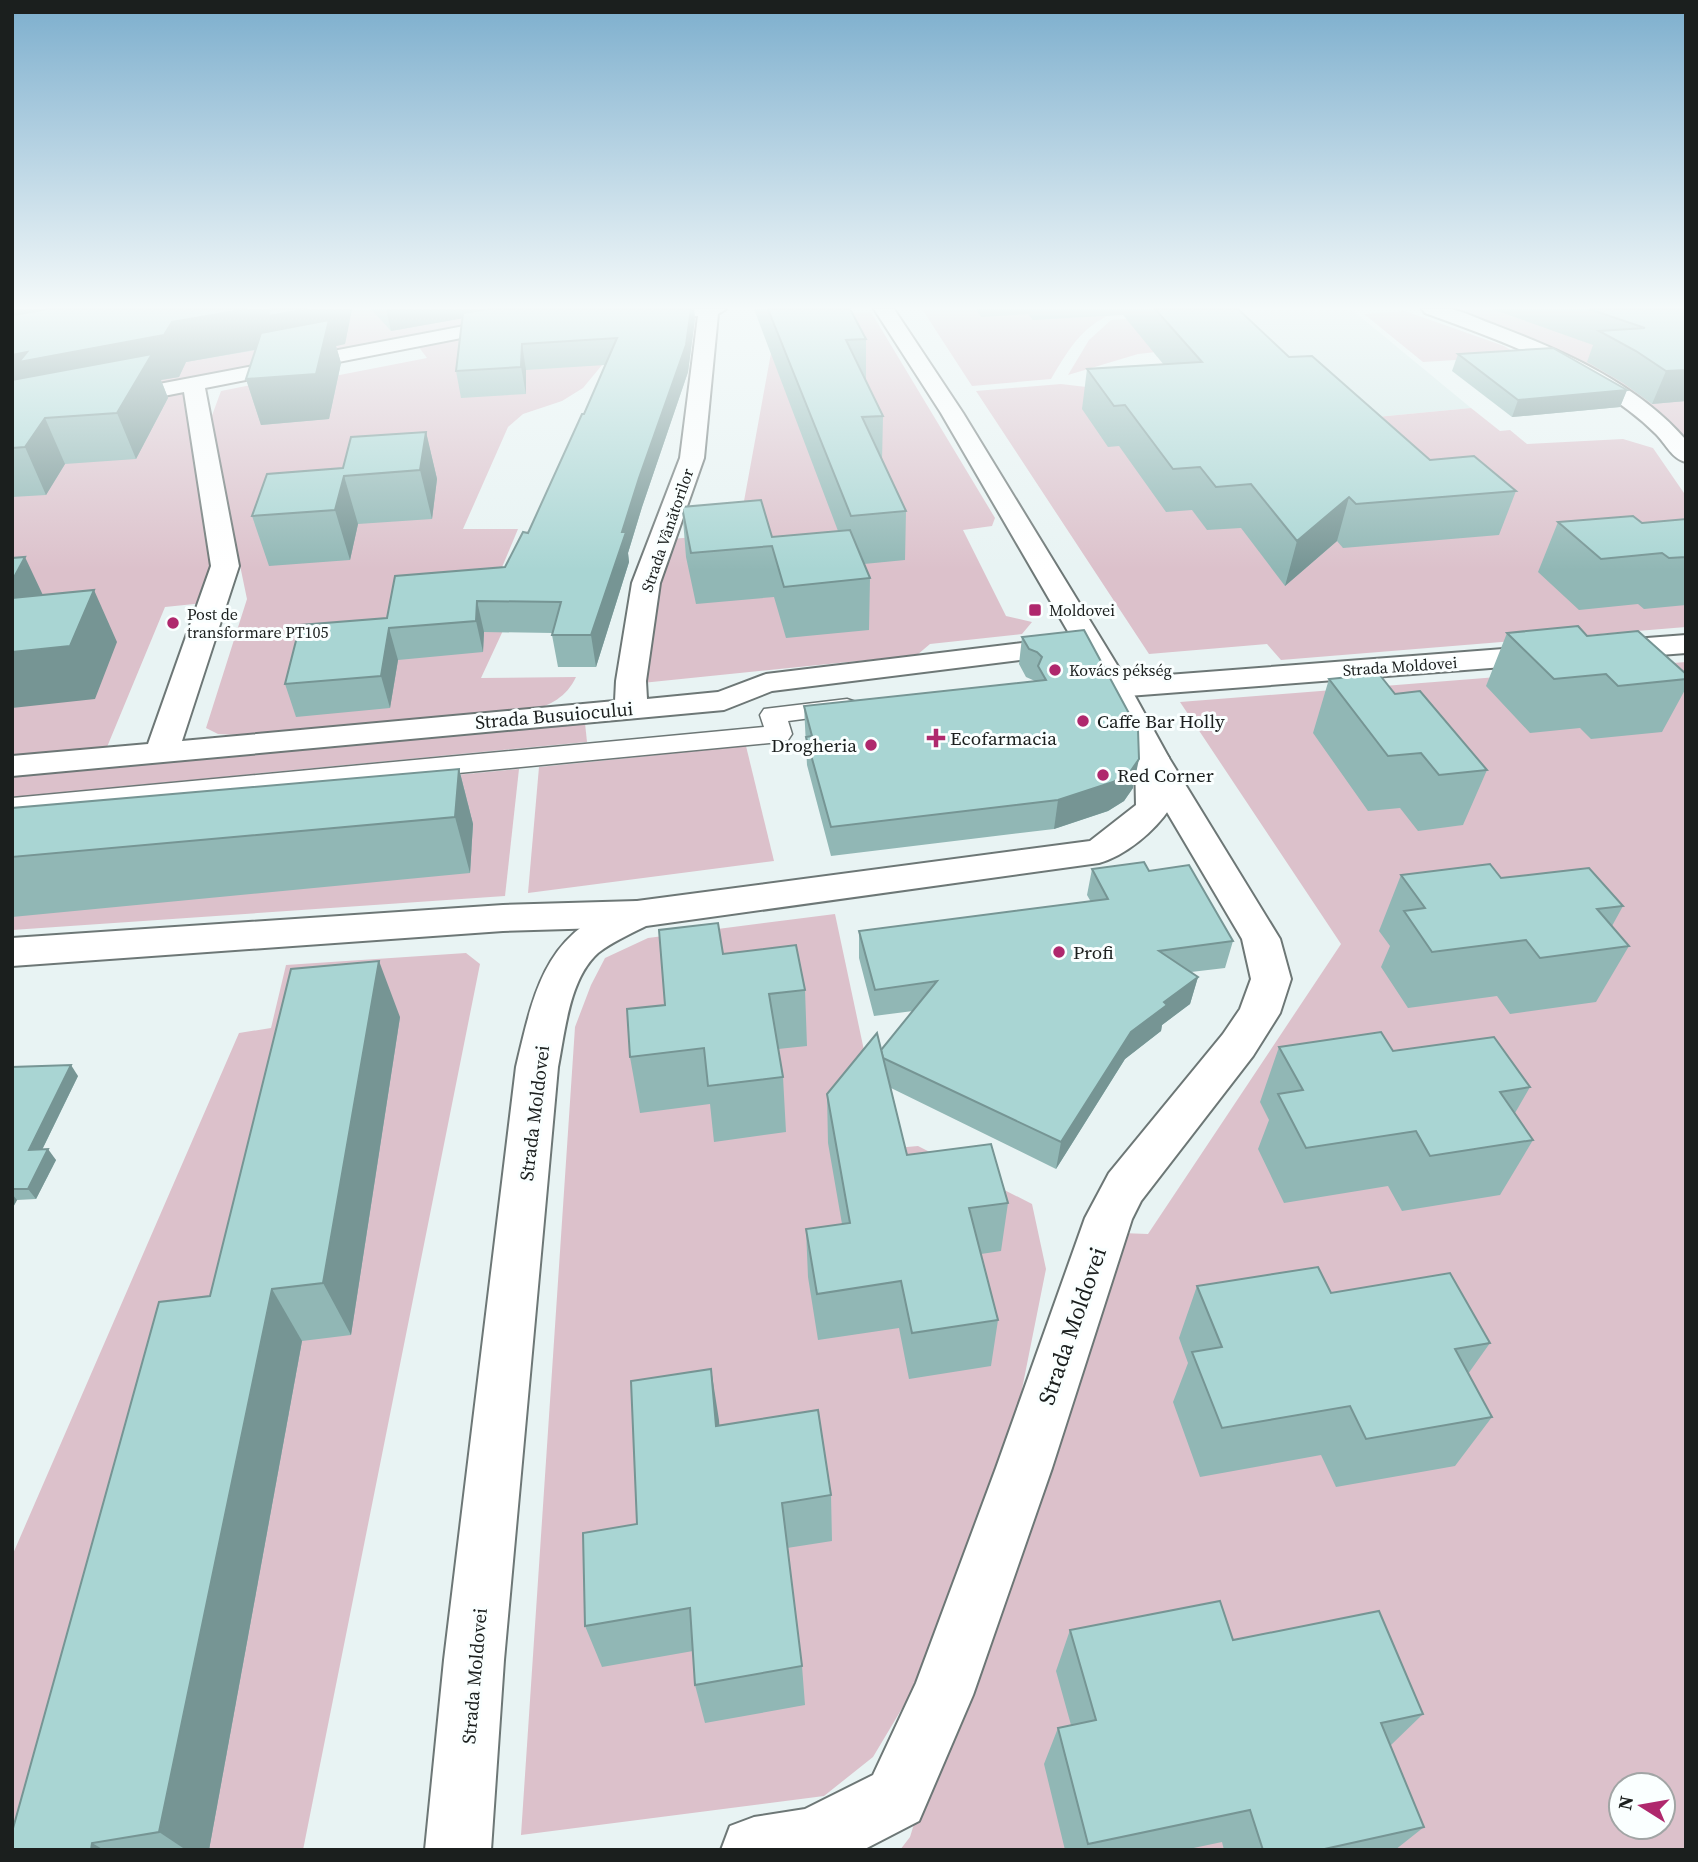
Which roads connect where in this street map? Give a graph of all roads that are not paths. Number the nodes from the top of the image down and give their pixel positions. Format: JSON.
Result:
{"nodes":[{"id":1,"x":136,"y":396,"type":"edge"},
{"id":2,"x":196,"y":396,"type":"edge"},
{"id":3,"x":699,"y":396,"type":"edge"},
{"id":4,"x":941,"y":396,"type":"edge"},
{"id":5,"x":1617,"y":396,"type":"edge"},
{"id":6,"x":12,"y":419,"type":"edge"},
{"id":7,"x":1686,"y":455,"type":"edge"},
{"id":8,"x":1686,"y":643,"type":"edge"},
{"id":9,"x":1099,"y":673,"type":"junction"},
{"id":10,"x":878,"y":703,"type":"edge"},
{"id":11,"x":631,"y":708,"type":"junction"},
{"id":12,"x":163,"y":751,"type":"junction"},
{"id":13,"x":1152,"y":758,"type":"junction"},
{"id":14,"x":12,"y":766,"type":"edge"},
{"id":15,"x":12,"y":807,"type":"edge"},
{"id":16,"x":636,"y":914,"type":"junction"},
{"id":17,"x":12,"y":952,"type":"edge"},
{"id":18,"x":458,"y":1850,"type":"edge"},
{"id":19,"x":754,"y":1850,"type":"edge"}],
"edges":[{"from":1,"to":6,"type":"street"},
{"from":2,"to":12,"type":"street"},
{"from":3,"to":11,"type":"street","name":"Strada Vânătorilor"},
{"from":4,"to":9,"type":"street","name":"Strada Moldovei"},
{"from":5,"to":7,"type":"street"},
{"from":8,"to":9,"type":"street","name":"Strada Moldovei"},
{"from":9,"to":11,"type":"street","name":"Strada Busuiocului"},
{"from":9,"to":13,"type":"street","name":"Strada Moldovei"},
{"from":10,"to":15,"type":"street"},
{"from":11,"to":12,"type":"street","name":"Strada Busuiocului"},
{"from":12,"to":14,"type":"street","name":"Strada Busuiocului"},
{"from":13,"to":16,"type":"street","name":"Strada Moldovei"},
{"from":13,"to":19,"type":"street","name":"Strada Moldovei"},
{"from":16,"to":17,"type":"street"},
{"from":16,"to":18,"type":"street","name":"Strada Moldovei"}]}
